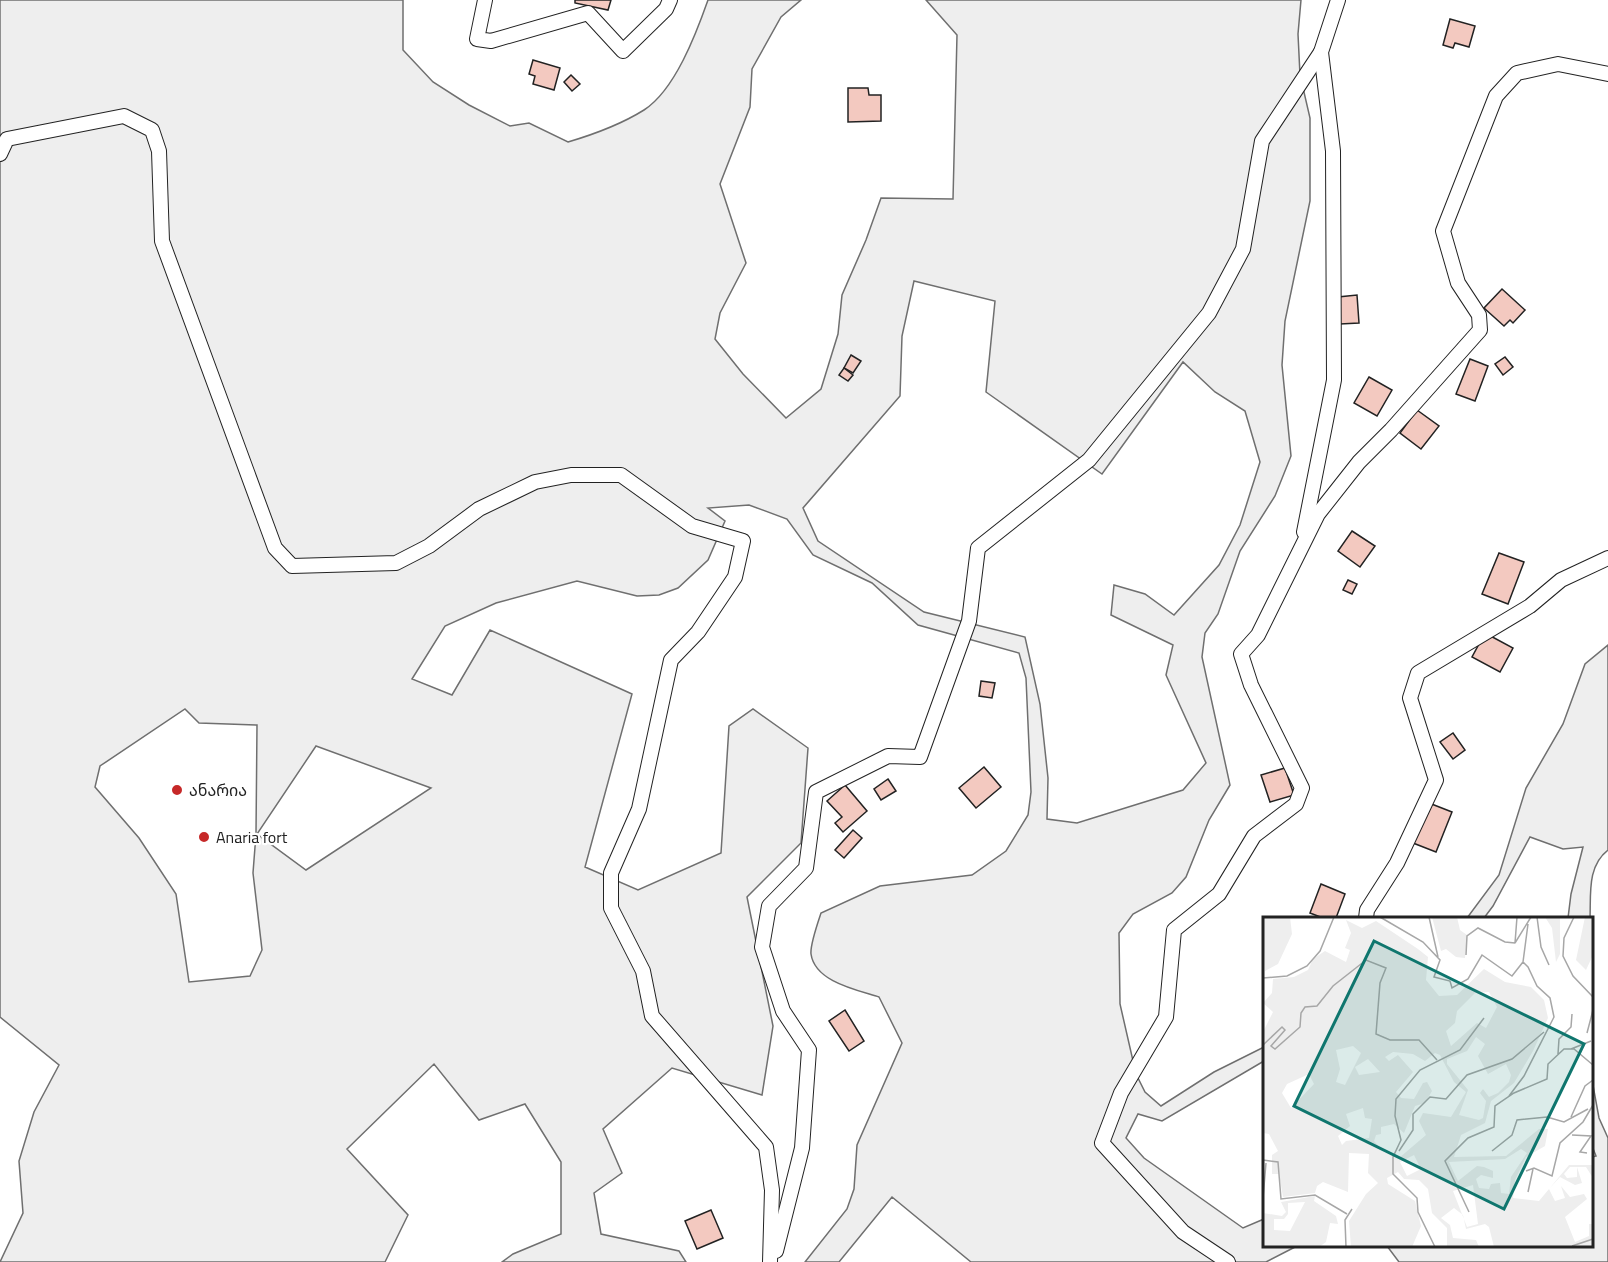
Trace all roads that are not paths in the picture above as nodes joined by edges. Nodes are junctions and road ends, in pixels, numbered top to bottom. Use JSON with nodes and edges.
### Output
{"nodes":[{"id":1,"x":485,"y":0,"type":"edge"},
{"id":2,"x":670,"y":0,"type":"edge"},
{"id":3,"x":1338,"y":0,"type":"edge"},
{"id":4,"x":1321,"y":52,"type":"junction"},
{"id":5,"x":1608,"y":74,"type":"edge"},
{"id":6,"x":0,"y":154,"type":"edge"},
{"id":7,"x":1301,"y":549,"type":"junction"},
{"id":8,"x":1608,"y":558,"type":"edge"},
{"id":9,"x":1366,"y":917,"type":"edge"},
{"id":10,"x":771,"y":1262,"type":"edge"},
{"id":11,"x":1228,"y":1262,"type":"edge"}],
"edges":[{"from":1,"to":2,"type":"street"},
{"from":3,"to":4,"type":"street"},
{"from":4,"to":7,"type":"street"},
{"from":4,"to":10,"type":"street"},
{"from":5,"to":7,"type":"street"},
{"from":6,"to":10,"type":"street"},
{"from":7,"to":11,"type":"street"},
{"from":8,"to":9,"type":"street"}]}
